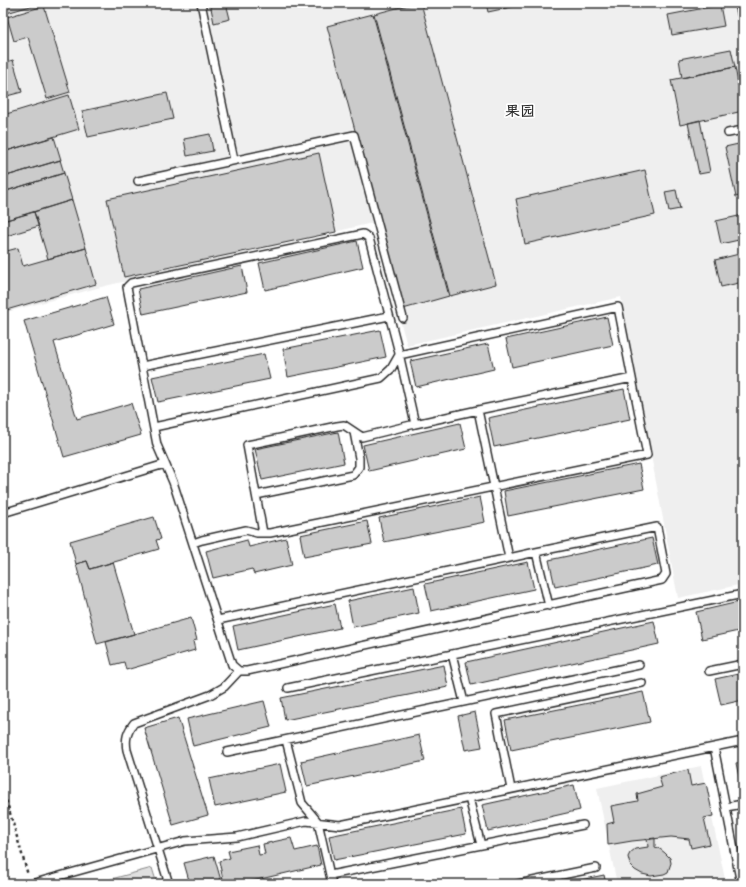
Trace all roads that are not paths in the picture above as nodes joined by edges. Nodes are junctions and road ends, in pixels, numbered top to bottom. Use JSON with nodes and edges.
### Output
{"nodes":[{"id":1,"x":201,"y":3,"type":"edge"},
{"id":2,"x":739,"y":3,"type":"edge"},
{"id":3,"x":743,"y":21,"type":"edge"},
{"id":4,"x":743,"y":130,"type":"edge"},
{"id":5,"x":728,"y":133,"type":"dead end"},
{"id":6,"x":234,"y":160,"type":"junction"},
{"id":7,"x":138,"y":181,"type":"dead end"},
{"id":8,"x":390,"y":316,"type":"junction"},
{"id":9,"x":403,"y":318,"type":"dead end"},
{"id":10,"x":399,"y":355,"type":"junction"},
{"id":11,"x":142,"y":366,"type":"junction"},
{"id":12,"x":632,"y":378,"type":"junction"},
{"id":13,"x":478,"y":410,"type":"junction"},
{"id":14,"x":415,"y":424,"type":"junction"},
{"id":15,"x":154,"y":427,"type":"junction"},
{"id":16,"x":354,"y":432,"type":"junction"},
{"id":17,"x":165,"y":464,"type":"junction"},
{"id":18,"x":494,"y":486,"type":"junction"},
{"id":19,"x":256,"y":495,"type":"junction"},
{"id":20,"x":3,"y":513,"type":"edge"},
{"id":21,"x":263,"y":533,"type":"junction"},
{"id":22,"x":193,"y":543,"type":"junction"},
{"id":23,"x":536,"y":552,"type":"junction"},
{"id":24,"x":509,"y":558,"type":"junction"},
{"id":25,"x":743,"y":594,"type":"edge"},
{"id":26,"x":550,"y":606,"type":"junction"},
{"id":27,"x":218,"y":620,"type":"junction"},
{"id":28,"x":452,"y":654,"type":"junction"},
{"id":29,"x":743,"y":664,"type":"edge"},
{"id":30,"x":639,"y":665,"type":"dead end"},
{"id":31,"x":239,"y":671,"type":"junction"},
{"id":32,"x":709,"y":671,"type":"dead end"},
{"id":33,"x":642,"y":683,"type":"dead end"},
{"id":34,"x":288,"y":688,"type":"dead end"},
{"id":35,"x":464,"y":702,"type":"junction"},
{"id":36,"x":286,"y":740,"type":"junction"},
{"id":37,"x":743,"y":741,"type":"edge"},
{"id":38,"x":714,"y":747,"type":"junction"},
{"id":39,"x":226,"y":752,"type":"dead end"},
{"id":40,"x":511,"y":790,"type":"junction"},
{"id":41,"x":469,"y":798,"type":"junction"},
{"id":42,"x":743,"y":804,"type":"edge"},
{"id":43,"x":726,"y":807,"type":"junction"},
{"id":44,"x":318,"y":822,"type":"junction"},
{"id":45,"x":583,"y":825,"type":"dead end"},
{"id":46,"x":481,"y":845,"type":"junction"},
{"id":47,"x":158,"y":849,"type":"junction"},
{"id":48,"x":596,"y":868,"type":"dead end"},
{"id":49,"x":330,"y":875,"type":"junction"},
{"id":50,"x":31,"y":884,"type":"edge"},
{"id":51,"x":169,"y":884,"type":"edge"},
{"id":52,"x":332,"y":884,"type":"edge"},
{"id":53,"x":518,"y":884,"type":"edge"},
{"id":54,"x":741,"y":884,"type":"edge"}],
"edges":[{"from":1,"to":6,"type":"lane"},
{"from":2,"to":3,"type":"lane"},
{"from":4,"to":5,"type":"lane"},
{"from":6,"to":7,"type":"lane"},
{"from":6,"to":9,"type":"lane"},
{"from":8,"to":10,"type":"lane"},
{"from":8,"to":11,"type":"lane"},
{"from":8,"to":11,"type":"lane"},
{"from":10,"to":12,"type":"lane"},
{"from":10,"to":14,"type":"lane"},
{"from":10,"to":15,"type":"lane"},
{"from":11,"to":15,"type":"lane"},
{"from":12,"to":13,"type":"lane"},
{"from":12,"to":18,"type":"lane"},
{"from":13,"to":14,"type":"lane"},
{"from":13,"to":18,"type":"lane"},
{"from":14,"to":16,"type":"lane"},
{"from":15,"to":17,"type":"lane"},
{"from":16,"to":19,"type":"lane"},
{"from":16,"to":19,"type":"lane"},
{"from":17,"to":20,"type":"lane"},
{"from":17,"to":22,"type":"lane"},
{"from":18,"to":21,"type":"lane"},
{"from":18,"to":24,"type":"lane"},
{"from":19,"to":21,"type":"lane"},
{"from":21,"to":22,"type":"lane"},
{"from":22,"to":27,"type":"lane"},
{"from":23,"to":24,"type":"lane"},
{"from":23,"to":26,"type":"lane"},
{"from":23,"to":26,"type":"lane"},
{"from":24,"to":27,"type":"lane"},
{"from":25,"to":28,"type":"lane"},
{"from":26,"to":31,"type":"lane"},
{"from":27,"to":31,"type":"lane"},
{"from":28,"to":34,"type":"lane"},
{"from":28,"to":35,"type":"lane"},
{"from":29,"to":32,"type":"lane"},
{"from":30,"to":35,"type":"lane"},
{"from":31,"to":47,"type":"lane"},
{"from":33,"to":40,"type":"lane"},
{"from":35,"to":36,"type":"lane"},
{"from":36,"to":39,"type":"lane"},
{"from":36,"to":44,"type":"lane"},
{"from":37,"to":38,"type":"lane"},
{"from":38,"to":40,"type":"lane"},
{"from":38,"to":43,"type":"lane"},
{"from":40,"to":41,"type":"lane"},
{"from":41,"to":44,"type":"lane"},
{"from":41,"to":46,"type":"lane"},
{"from":42,"to":43,"type":"lane"},
{"from":43,"to":54,"type":"lane"},
{"from":44,"to":47,"type":"lane"},
{"from":44,"to":49,"type":"lane"},
{"from":45,"to":46,"type":"lane"},
{"from":46,"to":49,"type":"lane"},
{"from":47,"to":50,"type":"lane"},
{"from":47,"to":51,"type":"lane"},
{"from":48,"to":53,"type":"lane"},
{"from":49,"to":52,"type":"lane"}]}
